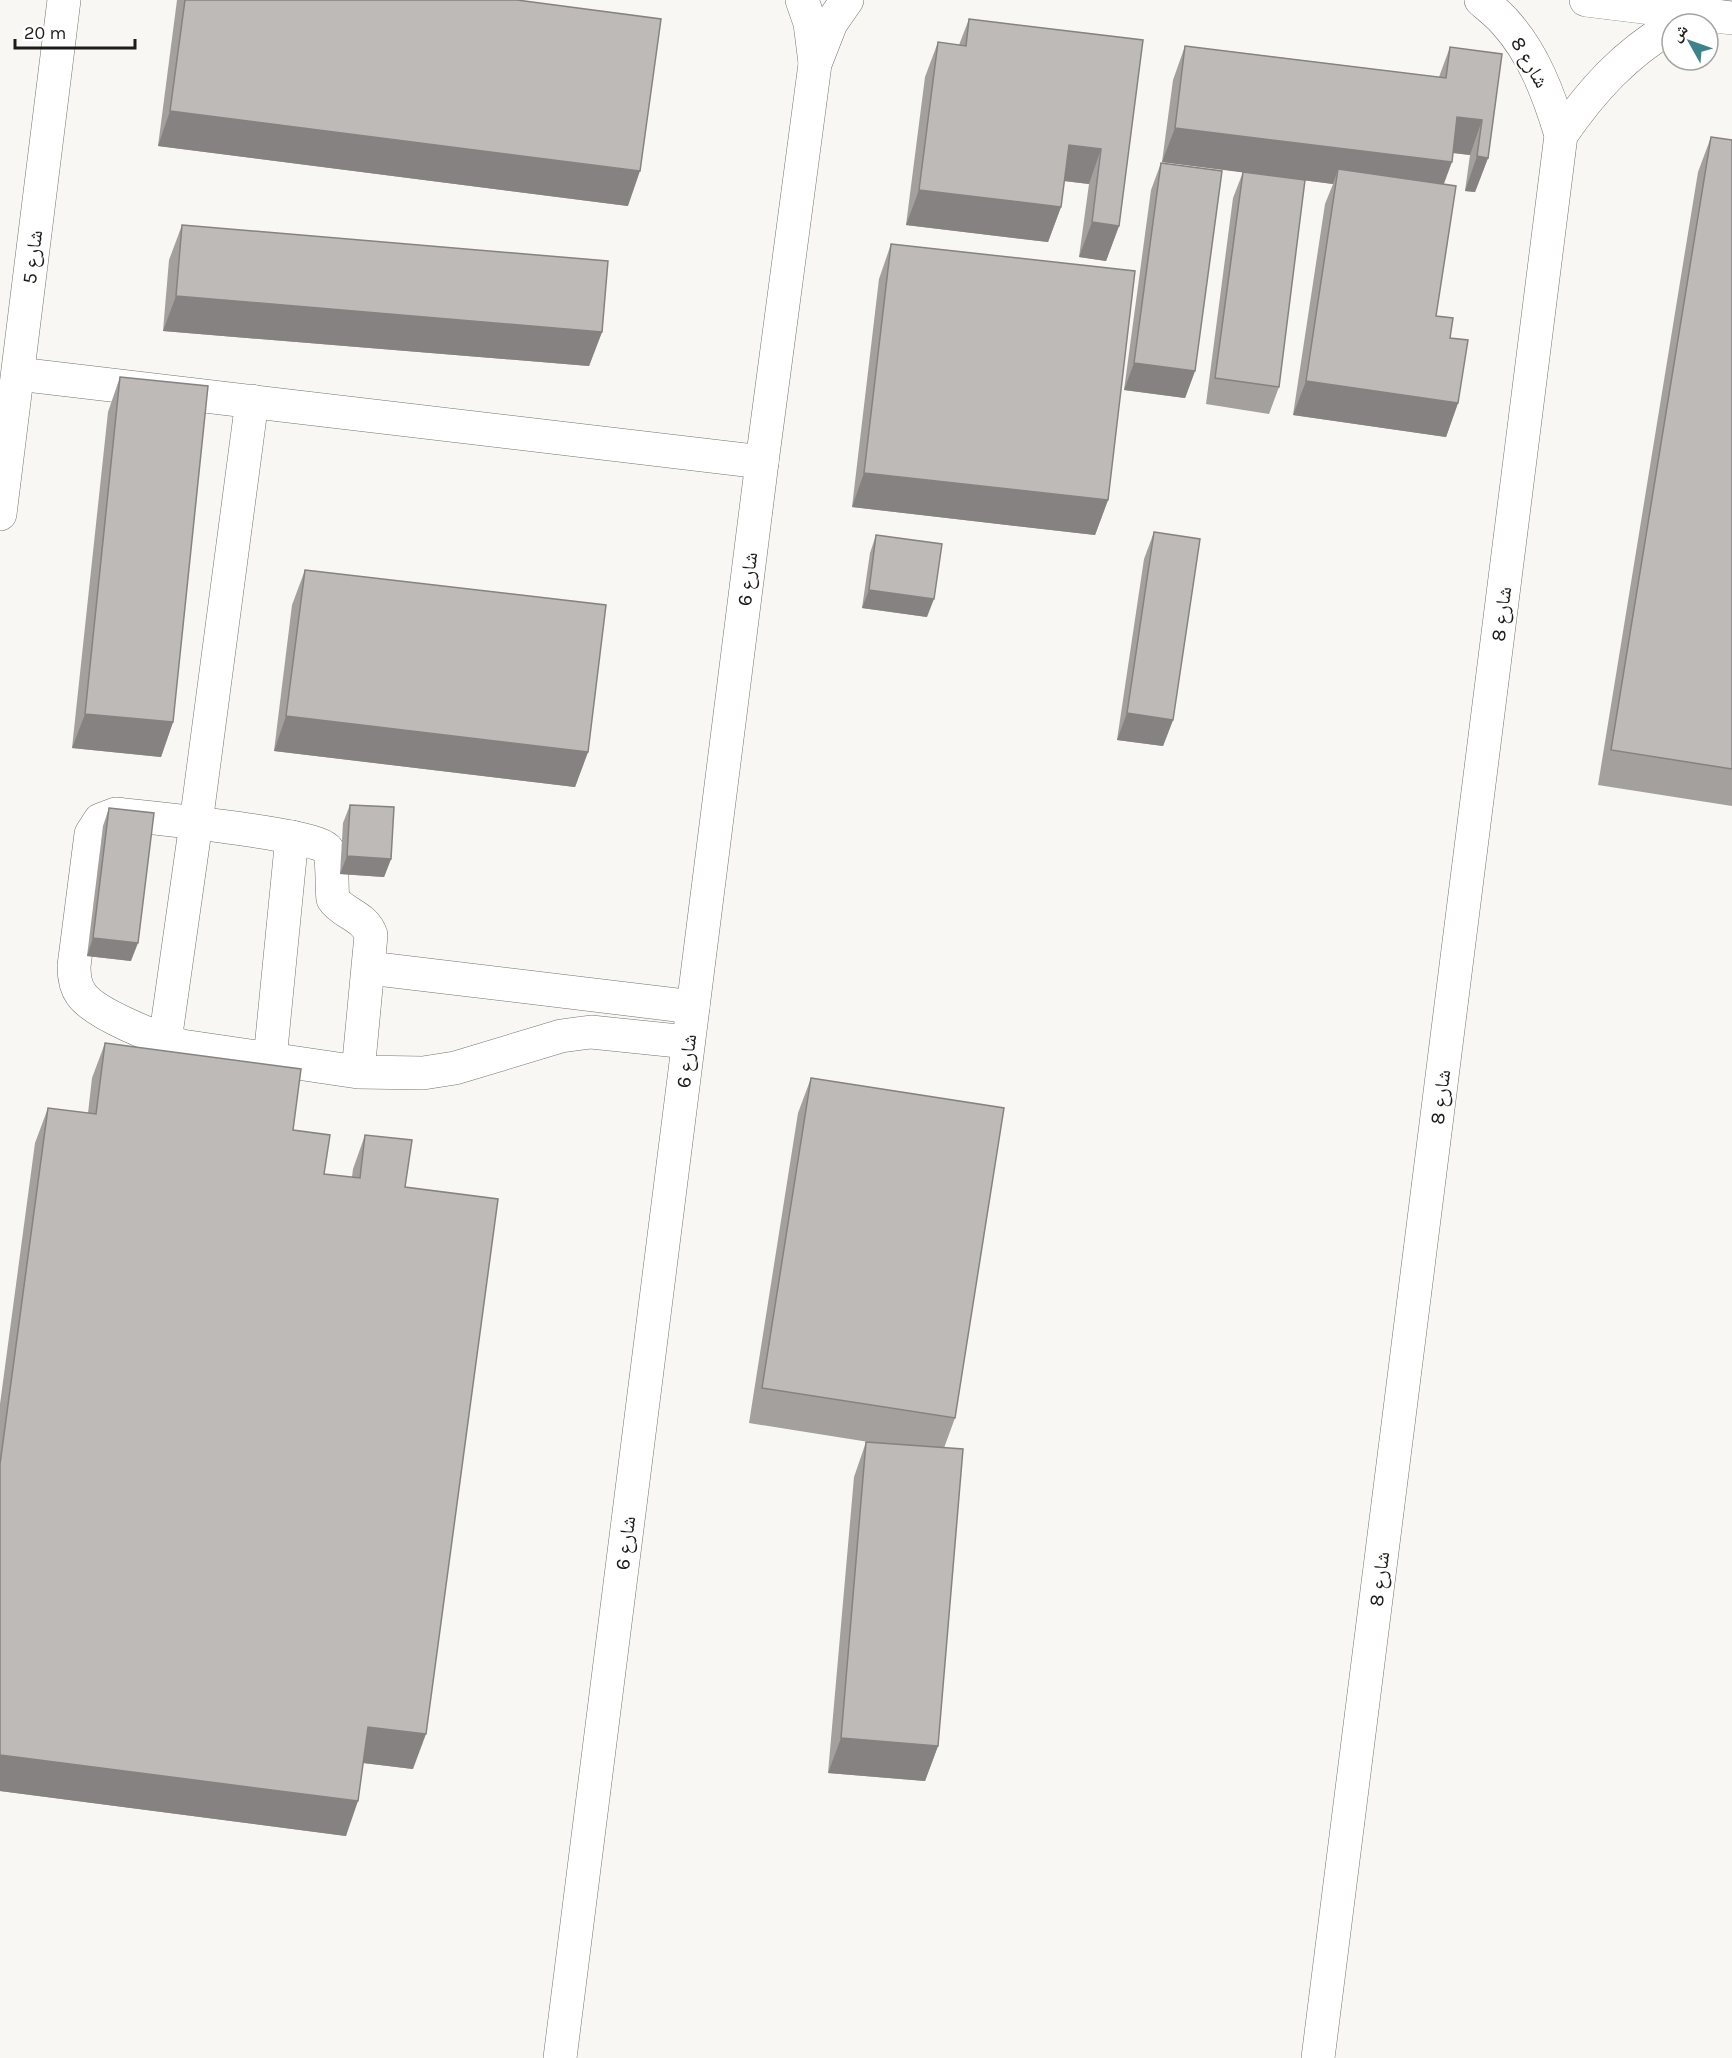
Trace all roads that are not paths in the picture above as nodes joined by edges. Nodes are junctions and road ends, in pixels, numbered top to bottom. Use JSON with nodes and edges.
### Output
{"nodes":[{"id":1,"x":64,"y":0,"type":"edge"},
{"id":2,"x":802,"y":0,"type":"edge"},
{"id":3,"x":847,"y":0,"type":"edge"},
{"id":4,"x":1481,"y":0,"type":"edge"},
{"id":5,"x":1586,"y":0,"type":"edge"},
{"id":6,"x":1660,"y":17,"type":"edge"},
{"id":7,"x":1660,"y":33,"type":"edge"},
{"id":8,"x":815,"y":64,"type":"junction"},
{"id":9,"x":1561,"y":135,"type":"junction"},
{"id":10,"x":18,"y":374,"type":"junction"},
{"id":11,"x":252,"y":401,"type":"junction"},
{"id":12,"x":762,"y":462,"type":"junction"},
{"id":13,"x":0,"y":514,"type":"edge"},
{"id":14,"x":196,"y":823,"type":"junction"},
{"id":15,"x":292,"y":837,"type":"junction"},
{"id":16,"x":369,"y":968,"type":"junction"},
{"id":17,"x":693,"y":1007,"type":"junction"},
{"id":18,"x":165,"y":1041,"type":"junction"},
{"id":19,"x":688,"y":1042,"type":"junction"},
{"id":20,"x":270,"y":1059,"type":"junction"},
{"id":21,"x":358,"y":1072,"type":"junction"},
{"id":22,"x":561,"y":2058,"type":"edge"},
{"id":23,"x":1318,"y":2058,"type":"edge"}],
"edges":[{"from":1,"to":10,"type":"street","name":"شارع 5"},
{"from":2,"to":8,"type":"street","name":"شارع 6"},
{"from":3,"to":8,"type":"street","name":"شارع 6"},
{"from":4,"to":9,"type":"street","name":"شارع 8"},
{"from":5,"to":6,"type":"street"},
{"from":7,"to":9,"type":"street","name":"شارع 8"},
{"from":8,"to":12,"type":"street","name":"شارع 6"},
{"from":9,"to":23,"type":"street","name":"شارع 8"},
{"from":10,"to":11,"type":"street"},
{"from":10,"to":13,"type":"street","name":"شارع 5"},
{"from":11,"to":12,"type":"street"},
{"from":11,"to":14,"type":"street"},
{"from":12,"to":17,"type":"street","name":"شارع 6"},
{"from":14,"to":15,"type":"street"},
{"from":14,"to":18,"type":"street"},
{"from":14,"to":18,"type":"street"},
{"from":15,"to":16,"type":"street"},
{"from":15,"to":20,"type":"street"},
{"from":16,"to":17,"type":"street"},
{"from":16,"to":21,"type":"street"},
{"from":17,"to":19,"type":"street","name":"شارع 6"},
{"from":18,"to":20,"type":"street"},
{"from":19,"to":21,"type":"street"},
{"from":19,"to":22,"type":"street","name":"شارع 6"},
{"from":20,"to":21,"type":"street"}]}
